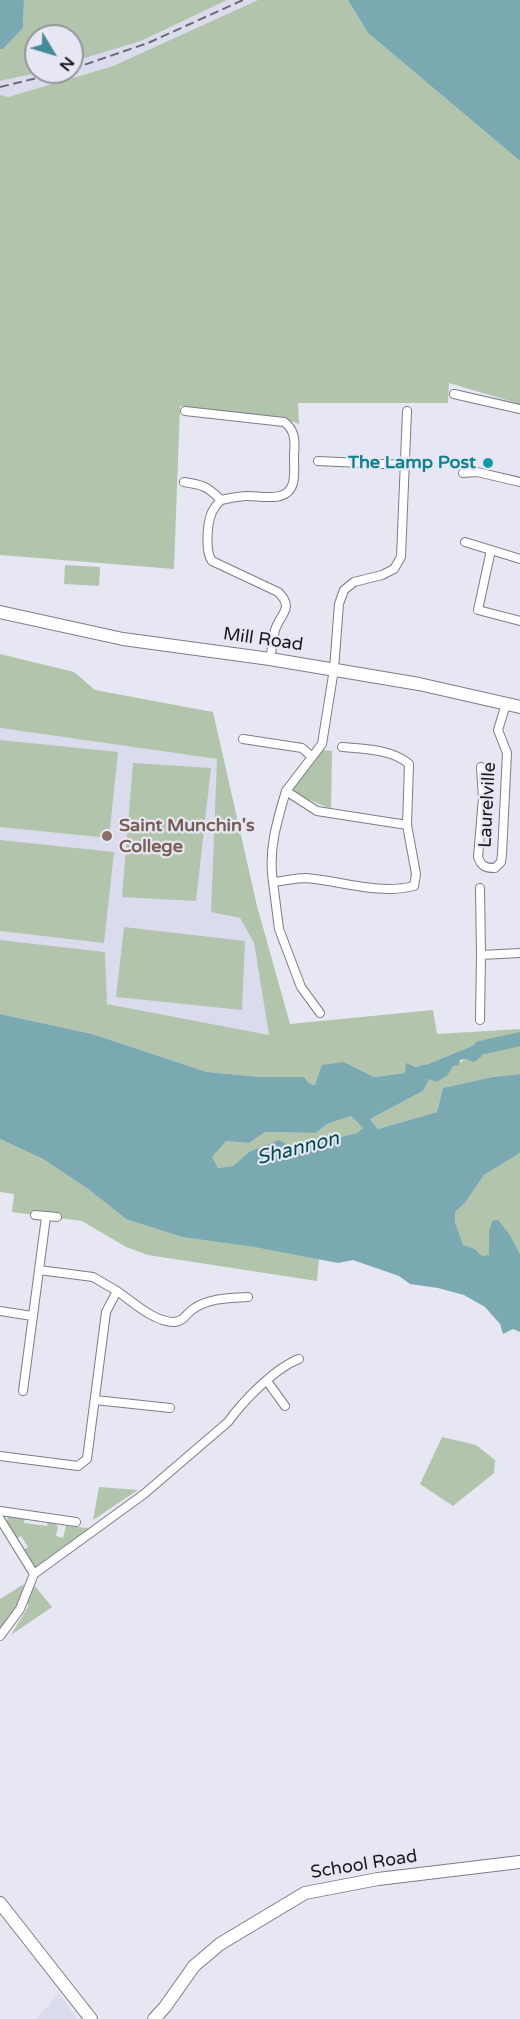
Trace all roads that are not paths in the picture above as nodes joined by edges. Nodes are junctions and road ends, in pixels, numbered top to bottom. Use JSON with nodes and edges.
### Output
{"nodes":[{"id":1,"x":454,"y":394,"type":"dead end"},
{"id":2,"x":520,"y":409,"type":"edge"},
{"id":3,"x":185,"y":411,"type":"dead end"},
{"id":4,"x":407,"y":411,"type":"dead end"},
{"id":5,"x":318,"y":460,"type":"dead end"},
{"id":6,"x":405,"y":465,"type":"junction"},
{"id":7,"x":464,"y":473,"type":"dead end"},
{"id":8,"x":184,"y":482,"type":"dead end"},
{"id":9,"x":520,"y":482,"type":"edge"},
{"id":10,"x":221,"y":500,"type":"junction"},
{"id":11,"x":465,"y":542,"type":"dead end"},
{"id":12,"x":491,"y":550,"type":"junction"},
{"id":13,"x":520,"y":559,"type":"edge"},
{"id":14,"x":0,"y":612,"type":"edge"},
{"id":15,"x":520,"y":621,"type":"edge"},
{"id":16,"x":270,"y":659,"type":"junction"},
{"id":17,"x":334,"y":669,"type":"junction"},
{"id":18,"x":506,"y":704,"type":"junction"},
{"id":19,"x":520,"y":707,"type":"edge"},
{"id":20,"x":243,"y":739,"type":"dead end"},
{"id":21,"x":342,"y":747,"type":"dead end"},
{"id":22,"x":312,"y":757,"type":"junction"},
{"id":23,"x":481,"y":766,"type":"dead end"},
{"id":24,"x":286,"y":791,"type":"junction"},
{"id":25,"x":407,"y":825,"type":"junction"},
{"id":26,"x":273,"y":882,"type":"junction"},
{"id":27,"x":480,"y":888,"type":"dead end"},
{"id":28,"x":520,"y":953,"type":"edge"},
{"id":29,"x":482,"y":955,"type":"junction"},
{"id":30,"x":320,"y":1012,"type":"dead end"},
{"id":31,"x":480,"y":1020,"type":"dead end"},
{"id":32,"x":35,"y":1215,"type":"dead end"},
{"id":33,"x":45,"y":1216,"type":"junction"},
{"id":34,"x":57,"y":1217,"type":"dead end"},
{"id":35,"x":39,"y":1270,"type":"junction"},
{"id":36,"x":117,"y":1291,"type":"junction"},
{"id":37,"x":248,"y":1297,"type":"dead end"},
{"id":38,"x":0,"y":1311,"type":"edge"},
{"id":39,"x":33,"y":1316,"type":"junction"},
{"id":40,"x":299,"y":1359,"type":"dead end"},
{"id":41,"x":267,"y":1381,"type":"junction"},
{"id":42,"x":23,"y":1391,"type":"dead end"},
{"id":43,"x":95,"y":1400,"type":"junction"},
{"id":44,"x":285,"y":1406,"type":"dead end"},
{"id":45,"x":171,"y":1408,"type":"dead end"},
{"id":46,"x":0,"y":1456,"type":"edge"},
{"id":47,"x":0,"y":1511,"type":"edge"},
{"id":48,"x":0,"y":1519,"type":"edge"},
{"id":49,"x":76,"y":1522,"type":"dead end"},
{"id":50,"x":34,"y":1574,"type":"junction"},
{"id":51,"x":0,"y":1636,"type":"edge"},
{"id":52,"x":520,"y":1862,"type":"edge"},
{"id":53,"x":0,"y":1903,"type":"edge"},
{"id":54,"x":91,"y":2019,"type":"edge"},
{"id":55,"x":154,"y":2019,"type":"edge"}],
"edges":[{"from":1,"to":2,"type":"street"},
{"from":3,"to":10,"type":"street"},
{"from":4,"to":6,"type":"street"},
{"from":5,"to":6,"type":"street"},
{"from":6,"to":17,"type":"street"},
{"from":7,"to":9,"type":"street"},
{"from":8,"to":10,"type":"street"},
{"from":10,"to":16,"type":"street"},
{"from":11,"to":12,"type":"street"},
{"from":12,"to":13,"type":"street"},
{"from":12,"to":15,"type":"street"},
{"from":14,"to":16,"type":"street","name":"Mill Road"},
{"from":16,"to":17,"type":"street","name":"Mill Road"},
{"from":17,"to":18,"type":"street","name":"Mill Road"},
{"from":17,"to":22,"type":"street"},
{"from":18,"to":19,"type":"street","name":"Mill Road"},
{"from":18,"to":23,"type":"street","name":"Laurelville"},
{"from":20,"to":22,"type":"street"},
{"from":21,"to":25,"type":"street"},
{"from":22,"to":24,"type":"street"},
{"from":24,"to":25,"type":"street"},
{"from":24,"to":26,"type":"street"},
{"from":25,"to":26,"type":"street"},
{"from":26,"to":30,"type":"street"},
{"from":27,"to":29,"type":"street"},
{"from":28,"to":29,"type":"street"},
{"from":29,"to":31,"type":"street"},
{"from":32,"to":33,"type":"street"},
{"from":33,"to":34,"type":"street"},
{"from":33,"to":35,"type":"street"},
{"from":35,"to":36,"type":"street"},
{"from":35,"to":39,"type":"street"},
{"from":36,"to":37,"type":"street"},
{"from":36,"to":43,"type":"street"},
{"from":38,"to":39,"type":"street"},
{"from":39,"to":42,"type":"street"},
{"from":40,"to":41,"type":"street"},
{"from":41,"to":44,"type":"street"},
{"from":41,"to":50,"type":"street"},
{"from":43,"to":45,"type":"street"},
{"from":43,"to":46,"type":"street"},
{"from":47,"to":49,"type":"street"},
{"from":48,"to":50,"type":"street"},
{"from":50,"to":51,"type":"street"},
{"from":52,"to":55,"type":"street","name":"School Road"},
{"from":53,"to":54,"type":"street"}]}
